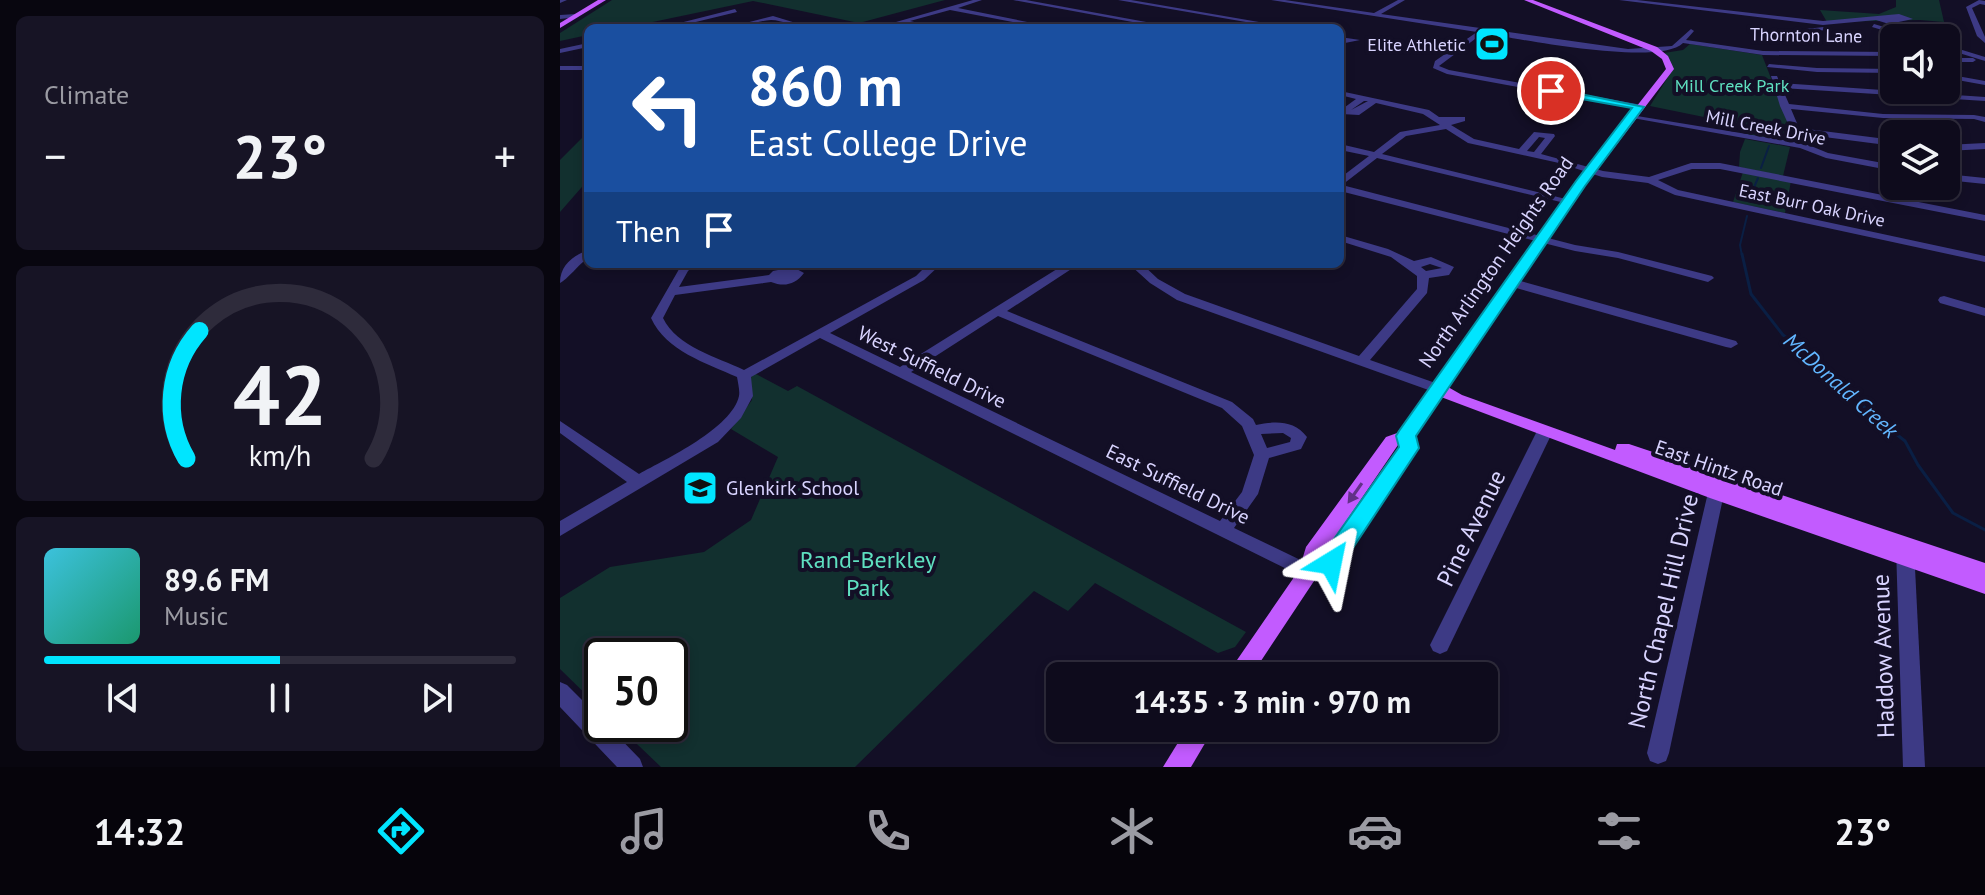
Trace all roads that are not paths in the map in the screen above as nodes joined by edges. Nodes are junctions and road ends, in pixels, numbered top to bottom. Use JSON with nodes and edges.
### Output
{"nodes":[{"id":1,"x":603,"y":0,"type":"edge"},
{"id":2,"x":979,"y":0,"type":"edge"},
{"id":3,"x":1016,"y":0,"type":"edge"},
{"id":4,"x":1121,"y":0,"type":"edge"},
{"id":5,"x":1274,"y":0,"type":"edge"},
{"id":6,"x":1402,"y":0,"type":"edge"},
{"id":7,"x":1519,"y":0,"type":"edge"},
{"id":8,"x":1527,"y":0,"type":"edge"},
{"id":9,"x":1622,"y":0,"type":"edge"},
{"id":10,"x":1710,"y":1,"type":"edge"},
{"id":11,"x":1979,"y":1,"type":"edge"},
{"id":12,"x":950,"y":8,"type":"junction"},
{"id":13,"x":1704,"y":10,"type":"junction"},
{"id":14,"x":735,"y":11,"type":"dead end"},
{"id":15,"x":1792,"y":11,"type":"dead end"},
{"id":16,"x":1201,"y":13,"type":"junction"},
{"id":17,"x":1744,"y":14,"type":"junction"},
{"id":18,"x":1374,"y":15,"type":"junction"},
{"id":19,"x":576,"y":16,"type":"junction"},
{"id":20,"x":560,"y":17,"type":"edge"},
{"id":21,"x":1699,"y":17,"type":"dead end"},
{"id":22,"x":1190,"y":18,"type":"dead end"},
{"id":23,"x":1878,"y":19,"type":"dead end"},
{"id":24,"x":903,"y":21,"type":"junction"},
{"id":25,"x":1862,"y":21,"type":"junction"},
{"id":26,"x":680,"y":24,"type":"edge"},
{"id":27,"x":746,"y":24,"type":"edge"},
{"id":28,"x":794,"y":24,"type":"edge"},
{"id":29,"x":892,"y":24,"type":"edge"},
{"id":30,"x":918,"y":24,"type":"edge"},
{"id":31,"x":1033,"y":24,"type":"edge"},
{"id":32,"x":1162,"y":24,"type":"edge"},
{"id":33,"x":1267,"y":24,"type":"edge"},
{"id":34,"x":1835,"y":24,"type":"junction"},
{"id":35,"x":560,"y":26,"type":"edge"},
{"id":36,"x":1880,"y":27,"type":"edge"},
{"id":37,"x":1693,"y":28,"type":"dead end"},
{"id":38,"x":1795,"y":31,"type":"junction"},
{"id":39,"x":1481,"y":32,"type":"junction"},
{"id":40,"x":1783,"y":41,"type":"dead end"},
{"id":41,"x":1985,"y":41,"type":"edge"},
{"id":42,"x":1684,"y":42,"type":"junction"},
{"id":43,"x":584,"y":46,"type":"edge"},
{"id":44,"x":1880,"y":50,"type":"edge"},
{"id":45,"x":560,"y":51,"type":"edge"},
{"id":46,"x":1652,"y":51,"type":"junction"},
{"id":47,"x":1960,"y":51,"type":"edge"},
{"id":48,"x":1763,"y":53,"type":"junction"},
{"id":49,"x":1985,"y":59,"type":"edge"},
{"id":50,"x":1960,"y":60,"type":"edge"},
{"id":51,"x":584,"y":66,"type":"edge"},
{"id":52,"x":1769,"y":66,"type":"junction"},
{"id":53,"x":560,"y":68,"type":"edge"},
{"id":54,"x":1880,"y":71,"type":"edge"},
{"id":55,"x":1960,"y":79,"type":"edge"},
{"id":56,"x":1985,"y":83,"type":"edge"},
{"id":57,"x":1777,"y":85,"type":"junction"},
{"id":58,"x":1344,"y":94,"type":"edge"},
{"id":59,"x":1362,"y":98,"type":"junction"},
{"id":60,"x":1985,"y":99,"type":"edge"},
{"id":61,"x":1375,"y":100,"type":"junction"},
{"id":62,"x":1784,"y":106,"type":"junction"},
{"id":63,"x":1639,"y":107,"type":"junction"},
{"id":64,"x":1631,"y":117,"type":"junction"},
{"id":65,"x":1985,"y":120,"type":"edge"},
{"id":66,"x":1443,"y":123,"type":"junction"},
{"id":67,"x":1793,"y":130,"type":"junction"},
{"id":68,"x":1880,"y":141,"type":"edge"},
{"id":69,"x":1802,"y":146,"type":"junction"},
{"id":70,"x":1985,"y":146,"type":"edge"},
{"id":71,"x":1960,"y":147,"type":"edge"},
{"id":72,"x":1344,"y":148,"type":"edge"},
{"id":73,"x":1521,"y":152,"type":"junction"},
{"id":74,"x":1376,"y":155,"type":"junction"},
{"id":75,"x":1536,"y":155,"type":"junction"},
{"id":76,"x":1880,"y":165,"type":"edge"},
{"id":77,"x":1592,"y":169,"type":"junction"},
{"id":78,"x":1960,"y":178,"type":"edge"},
{"id":79,"x":1650,"y":180,"type":"junction"},
{"id":80,"x":1985,"y":181,"type":"edge"},
{"id":81,"x":1344,"y":182,"type":"edge"},
{"id":82,"x":1344,"y":186,"type":"edge"},
{"id":83,"x":1569,"y":201,"type":"junction"},
{"id":84,"x":1985,"y":218,"type":"edge"},
{"id":85,"x":1542,"y":240,"type":"junction"},
{"id":86,"x":1344,"y":241,"type":"edge"},
{"id":87,"x":584,"y":256,"type":"edge"},
{"id":88,"x":1985,"y":259,"type":"edge"},
{"id":89,"x":686,"y":268,"type":"edge"},
{"id":90,"x":931,"y":268,"type":"edge"},
{"id":91,"x":1067,"y":268,"type":"edge"},
{"id":92,"x":1139,"y":268,"type":"edge"},
{"id":93,"x":773,"y":278,"type":"dead end"},
{"id":94,"x":1708,"y":278,"type":"dead end"},
{"id":95,"x":560,"y":279,"type":"edge"},
{"id":96,"x":1513,"y":283,"type":"junction"},
{"id":97,"x":670,"y":292,"type":"junction"},
{"id":98,"x":1944,"y":300,"type":"dead end"},
{"id":99,"x":998,"y":312,"type":"junction"},
{"id":100,"x":1985,"y":312,"type":"edge"},
{"id":101,"x":820,"y":333,"type":"junction"},
{"id":102,"x":1731,"y":344,"type":"dead end"},
{"id":103,"x":1363,"y":360,"type":"junction"},
{"id":104,"x":901,"y":372,"type":"junction"},
{"id":105,"x":744,"y":375,"type":"junction"},
{"id":106,"x":1439,"y":389,"type":"junction"},
{"id":107,"x":560,"y":426,"type":"edge"},
{"id":108,"x":1251,"y":431,"type":"junction"},
{"id":109,"x":1545,"y":431,"type":"junction"},
{"id":110,"x":1027,"y":436,"type":"joint"},
{"id":111,"x":1262,"y":455,"type":"junction"},
{"id":112,"x":639,"y":482,"type":"junction"},
{"id":113,"x":1718,"y":486,"type":"junction"},
{"id":114,"x":560,"y":529,"type":"edge"},
{"id":115,"x":1223,"y":530,"type":"junction"},
{"id":116,"x":1905,"y":551,"type":"junction"},
{"id":117,"x":1985,"y":571,"type":"edge"},
{"id":118,"x":1309,"y":572,"type":"junction"},
{"id":119,"x":1985,"y":585,"type":"edge"},
{"id":120,"x":1440,"y":645,"type":"dead end"},
{"id":121,"x":1248,"y":662,"type":"edge"},
{"id":122,"x":560,"y":692,"type":"edge"},
{"id":123,"x":1193,"y":742,"type":"edge"},
{"id":124,"x":1658,"y":753,"type":"dead end"},
{"id":125,"x":631,"y":766,"type":"edge"},
{"id":126,"x":1176,"y":767,"type":"edge"},
{"id":127,"x":1914,"y":767,"type":"edge"}],
"edges":[{"from":1,"to":19,"type":"main road"},
{"from":2,"to":12,"type":"street"},
{"from":3,"to":32,"type":"street"},
{"from":4,"to":16,"type":"street"},
{"from":5,"to":18,"type":"street"},
{"from":6,"to":18,"type":"street"},
{"from":7,"to":46,"type":"main road"},
{"from":8,"to":46,"type":"main road"},
{"from":9,"to":13,"type":"street"},
{"from":10,"to":13,"type":"street"},
{"from":10,"to":15,"type":"street"},
{"from":11,"to":41,"type":"street"},
{"from":12,"to":24,"type":"street"},
{"from":12,"to":31,"type":"street"},
{"from":13,"to":17,"type":"street"},
{"from":13,"to":21,"type":"street"},
{"from":14,"to":26,"type":"street"},
{"from":16,"to":22,"type":"street"},
{"from":16,"to":33,"type":"street"},
{"from":17,"to":34,"type":"street"},
{"from":17,"to":38,"type":"street"},
{"from":18,"to":39,"type":"street"},
{"from":19,"to":20,"type":"street"},
{"from":19,"to":35,"type":"main road"},
{"from":23,"to":25,"type":"street"},
{"from":24,"to":29,"type":"street"},
{"from":24,"to":30,"type":"street"},
{"from":25,"to":34,"type":"street"},
{"from":25,"to":36,"type":"street"},
{"from":27,"to":28,"type":"street"},
{"from":34,"to":38,"type":"street"},
{"from":37,"to":42,"type":"street"},
{"from":38,"to":40,"type":"street"},
{"from":39,"to":46,"type":"street"},
{"from":39,"to":63,"type":"street"},
{"from":42,"to":46,"type":"street"},
{"from":42,"to":48,"type":"street","name":"Thornton Lane"},
{"from":43,"to":45,"type":"street"},
{"from":44,"to":48,"type":"street","name":"Thornton Lane"},
{"from":46,"to":63,"type":"main road","name":"North Arlington Heights Road"},
{"from":47,"to":49,"type":"street"},
{"from":48,"to":52,"type":"street"},
{"from":49,"to":50,"type":"street"},
{"from":51,"to":53,"type":"street"},
{"from":52,"to":54,"type":"street"},
{"from":52,"to":57,"type":"street"},
{"from":55,"to":56,"type":"street"},
{"from":57,"to":60,"type":"street"},
{"from":57,"to":62,"type":"street"},
{"from":58,"to":59,"type":"street","name":"East Burr Oak Drive"},
{"from":59,"to":61,"type":"street","name":"East Burr Oak Drive"},
{"from":59,"to":61,"type":"street"},
{"from":61,"to":66,"type":"street","name":"East Burr Oak Drive"},
{"from":62,"to":65,"type":"street"},
{"from":62,"to":67,"type":"street"},
{"from":63,"to":64,"type":"main road","name":"North Arlington Heights Road"},
{"from":64,"to":69,"type":"street","name":"Mill Creek Drive"},
{"from":64,"to":77,"type":"main road","name":"North Arlington Heights Road"},
{"from":66,"to":73,"type":"street","name":"East Burr Oak Drive"},
{"from":66,"to":74,"type":"street"},
{"from":67,"to":68,"type":"street"},
{"from":67,"to":69,"type":"street"},
{"from":69,"to":76,"type":"street","name":"Mill Creek Drive"},
{"from":70,"to":71,"type":"street"},
{"from":72,"to":74,"type":"street"},
{"from":73,"to":75,"type":"street","name":"East Burr Oak Drive"},
{"from":73,"to":75,"type":"street"},
{"from":74,"to":81,"type":"street"},
{"from":74,"to":83,"type":"street"},
{"from":75,"to":77,"type":"street","name":"East Burr Oak Drive"},
{"from":77,"to":79,"type":"street","name":"East Burr Oak Drive"},
{"from":77,"to":83,"type":"main road","name":"North Arlington Heights Road"},
{"from":78,"to":80,"type":"street"},
{"from":79,"to":84,"type":"street"},
{"from":79,"to":88,"type":"street","name":"East Burr Oak Drive"},
{"from":82,"to":85,"type":"street"},
{"from":83,"to":85,"type":"main road","name":"North Arlington Heights Road"},
{"from":85,"to":94,"type":"street"},
{"from":85,"to":96,"type":"main road","name":"North Arlington Heights Road"},
{"from":86,"to":103,"type":"street"},
{"from":87,"to":95,"type":"street"},
{"from":89,"to":97,"type":"street"},
{"from":90,"to":101,"type":"street"},
{"from":91,"to":99,"type":"street"},
{"from":92,"to":103,"type":"street","name":"East Hintz Road"},
{"from":93,"to":97,"type":"street"},
{"from":96,"to":102,"type":"street"},
{"from":96,"to":106,"type":"main road","name":"North Arlington Heights Road"},
{"from":97,"to":105,"type":"street"},
{"from":98,"to":100,"type":"street"},
{"from":99,"to":104,"type":"street"},
{"from":99,"to":108,"type":"street"},
{"from":101,"to":104,"type":"street","name":"West Suffield Drive"},
{"from":101,"to":105,"type":"street"},
{"from":103,"to":106,"type":"street","name":"East Hintz Road"},
{"from":104,"to":110,"type":"street","name":"West Suffield Drive"},
{"from":105,"to":112,"type":"street"},
{"from":106,"to":109,"type":"main road","name":"East Hintz Road"},
{"from":106,"to":113,"type":"main road","name":"East Hintz Road"},
{"from":106,"to":118,"type":"main road","name":"North Arlington Heights Road"},
{"from":107,"to":112,"type":"street"},
{"from":108,"to":111,"type":"street"},
{"from":108,"to":111,"type":"street"},
{"from":109,"to":113,"type":"main road","name":"East Hintz Road"},
{"from":109,"to":120,"type":"street","name":"Pine Avenue"},
{"from":110,"to":115,"type":"street","name":"East Suffield Drive"},
{"from":111,"to":115,"type":"street"},
{"from":112,"to":114,"type":"street"},
{"from":113,"to":116,"type":"main road","name":"East Hintz Road"},
{"from":113,"to":124,"type":"street","name":"North Chapel Hill Drive"},
{"from":115,"to":118,"type":"street","name":"East Suffield Drive"},
{"from":116,"to":117,"type":"main road","name":"East Hintz Road"},
{"from":116,"to":119,"type":"main road","name":"East Hintz Road"},
{"from":116,"to":127,"type":"street","name":"Haddow Avenue"},
{"from":118,"to":121,"type":"main road","name":"North Arlington Heights Road"},
{"from":122,"to":125,"type":"street"},
{"from":123,"to":126,"type":"main road"}]}
